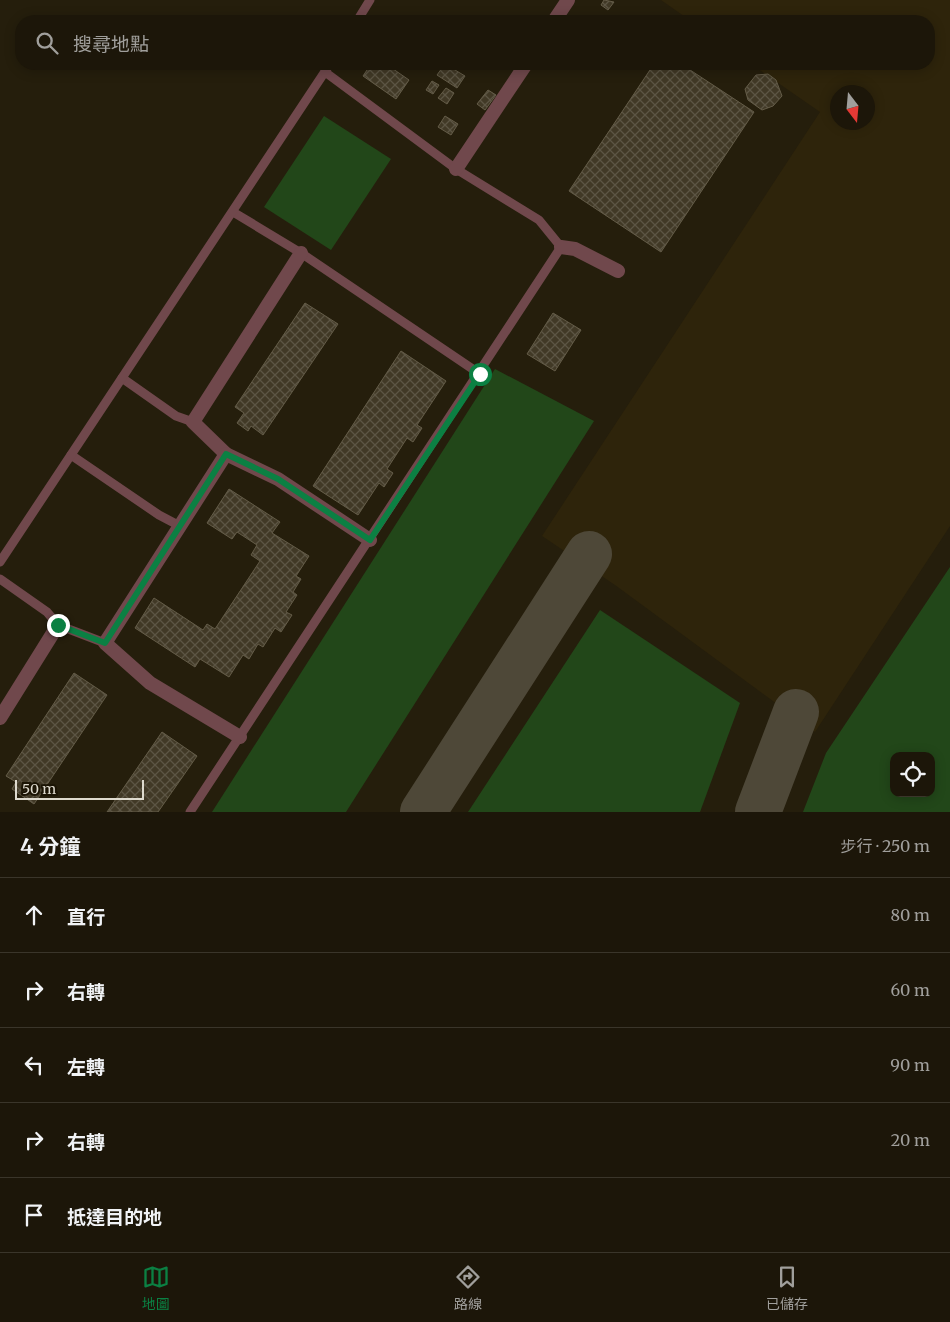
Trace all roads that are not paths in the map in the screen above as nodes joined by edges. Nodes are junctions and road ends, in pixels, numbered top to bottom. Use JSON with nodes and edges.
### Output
{"nodes":[{"id":1,"x":370,"y":0,"type":"edge"},
{"id":2,"x":568,"y":0,"type":"edge"},
{"id":3,"x":361,"y":15,"type":"edge"},
{"id":4,"x":558,"y":15,"type":"edge"},
{"id":5,"x":327,"y":70,"type":"edge"},
{"id":6,"x":331,"y":70,"type":"edge"},
{"id":7,"x":522,"y":70,"type":"edge"},
{"id":8,"x":456,"y":169,"type":"junction"},
{"id":9,"x":232,"y":212,"type":"junction"},
{"id":10,"x":561,"y":247,"type":"junction"},
{"id":11,"x":301,"y":253,"type":"junction"},
{"id":12,"x":618,"y":271,"type":"dead end"},
{"id":13,"x":480,"y":374,"type":"junction"},
{"id":14,"x":122,"y":378,"type":"junction"},
{"id":15,"x":193,"y":422,"type":"junction"},
{"id":16,"x":226,"y":454,"type":"junction"},
{"id":17,"x":71,"y":455,"type":"junction"},
{"id":18,"x":178,"y":525,"type":"junction"},
{"id":19,"x":370,"y":540,"type":"junction"},
{"id":20,"x":0,"y":562,"type":"edge"},
{"id":21,"x":0,"y":579,"type":"edge"},
{"id":22,"x":58,"y":625,"type":"junction"},
{"id":23,"x":105,"y":643,"type":"junction"},
{"id":24,"x":0,"y":718,"type":"edge"},
{"id":25,"x":240,"y":737,"type":"junction"},
{"id":26,"x":190,"y":812,"type":"edge"}],
"edges":[{"from":1,"to":3,"type":"lane"},
{"from":2,"to":4,"type":"street"},
{"from":5,"to":9,"type":"lane"},
{"from":6,"to":8,"type":"lane"},
{"from":7,"to":8,"type":"street"},
{"from":8,"to":10,"type":"lane"},
{"from":9,"to":11,"type":"lane"},
{"from":9,"to":14,"type":"lane"},
{"from":10,"to":12,"type":"street"},
{"from":10,"to":13,"type":"lane"},
{"from":11,"to":13,"type":"lane"},
{"from":11,"to":15,"type":"street"},
{"from":13,"to":19,"type":"lane"},
{"from":14,"to":15,"type":"lane"},
{"from":14,"to":17,"type":"lane"},
{"from":15,"to":16,"type":"street"},
{"from":16,"to":18,"type":"street"},
{"from":16,"to":19,"type":"street"},
{"from":17,"to":18,"type":"lane"},
{"from":17,"to":20,"type":"lane"},
{"from":18,"to":23,"type":"street"},
{"from":19,"to":25,"type":"lane"},
{"from":21,"to":22,"type":"lane"},
{"from":22,"to":23,"type":"lane"},
{"from":22,"to":24,"type":"street"},
{"from":23,"to":25,"type":"street"},
{"from":25,"to":26,"type":"lane"}]}
